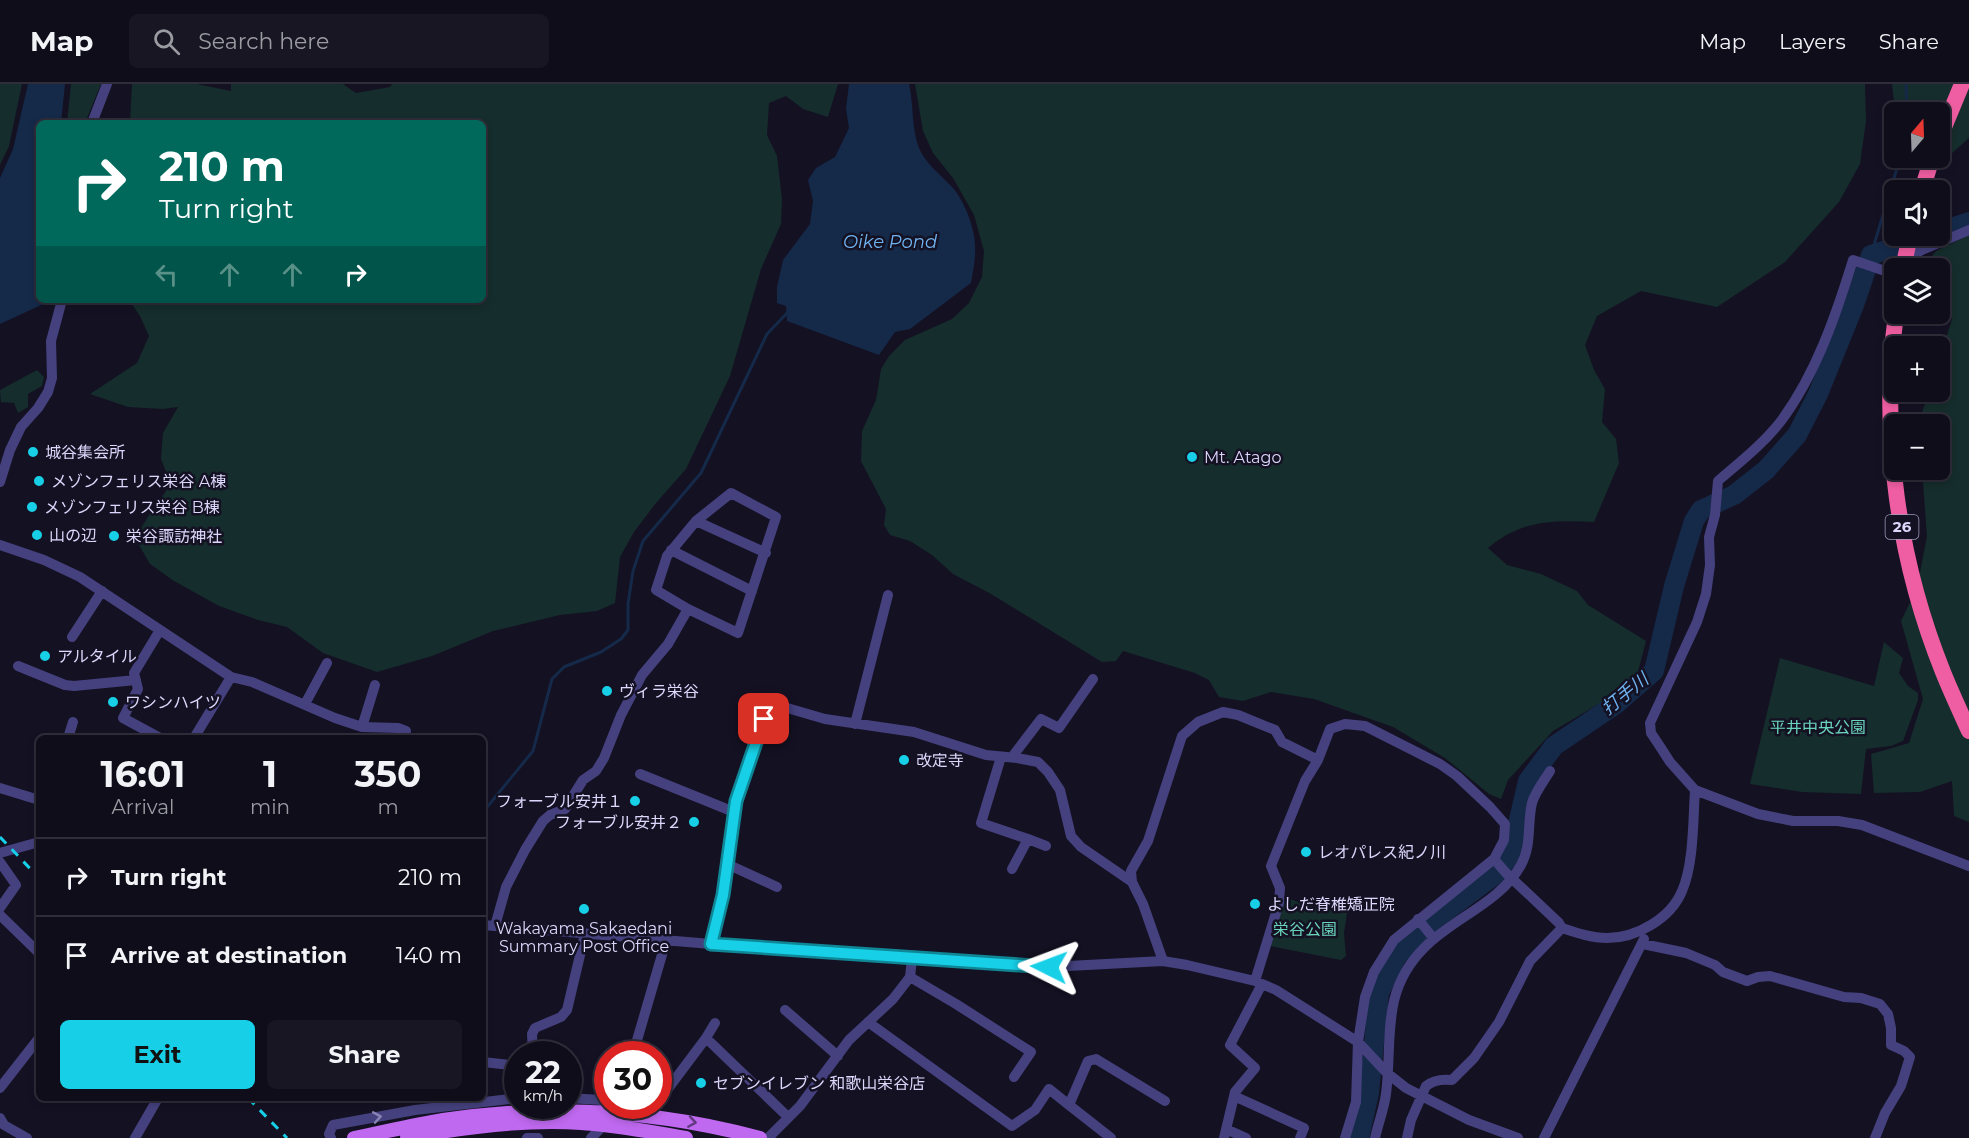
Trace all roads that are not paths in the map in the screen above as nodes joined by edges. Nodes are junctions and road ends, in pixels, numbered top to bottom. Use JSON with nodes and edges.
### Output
{"nodes":[{"id":1,"x":107,"y":84,"type":"edge"},
{"id":2,"x":1962,"y":84,"type":"edge"},
{"id":3,"x":1950,"y":113,"type":"edge"},
{"id":4,"x":93,"y":120,"type":"edge"},
{"id":5,"x":1969,"y":230,"type":"edge"},
{"id":6,"x":61,"y":303,"type":"edge"},
{"id":7,"x":1896,"y":324,"type":"edge"},
{"id":8,"x":0,"y":482,"type":"edge"},
{"id":9,"x":696,"y":521,"type":"junction"},
{"id":10,"x":0,"y":545,"type":"edge"},
{"id":11,"x":671,"y":550,"type":"junction"},
{"id":12,"x":766,"y":553,"type":"junction"},
{"id":13,"x":102,"y":591,"type":"junction"},
{"id":14,"x":752,"y":591,"type":"junction"},
{"id":15,"x":888,"y":595,"type":"dead end"},
{"id":16,"x":688,"y":609,"type":"junction"},
{"id":17,"x":160,"y":630,"type":"junction"},
{"id":18,"x":72,"y":637,"type":"dead end"},
{"id":19,"x":327,"y":663,"type":"dead end"},
{"id":20,"x":18,"y":666,"type":"dead end"},
{"id":21,"x":231,"y":676,"type":"junction"},
{"id":22,"x":1093,"y":679,"type":"dead end"},
{"id":23,"x":136,"y":680,"type":"junction"},
{"id":24,"x":375,"y":685,"type":"dead end"},
{"id":25,"x":305,"y":704,"type":"junction"},
{"id":26,"x":73,"y":722,"type":"dead end"},
{"id":27,"x":855,"y":724,"type":"junction"},
{"id":28,"x":362,"y":727,"type":"junction"},
{"id":29,"x":1969,"y":731,"type":"edge"},
{"id":30,"x":69,"y":735,"type":"edge"},
{"id":31,"x":154,"y":735,"type":"edge"},
{"id":32,"x":196,"y":735,"type":"edge"},
{"id":33,"x":404,"y":735,"type":"edge"},
{"id":34,"x":1007,"y":757,"type":"junction"},
{"id":35,"x":1318,"y":760,"type":"junction"},
{"id":36,"x":1550,"y":771,"type":"dead end"},
{"id":37,"x":640,"y":774,"type":"dead end"},
{"id":38,"x":0,"y":788,"type":"edge"},
{"id":39,"x":1695,"y":790,"type":"junction"},
{"id":40,"x":36,"y":799,"type":"edge"},
{"id":41,"x":734,"y":812,"type":"junction"},
{"id":42,"x":1028,"y":840,"type":"junction"},
{"id":43,"x":36,"y":845,"type":"edge"},
{"id":44,"x":1046,"y":846,"type":"dead end"},
{"id":45,"x":0,"y":853,"type":"edge"},
{"id":46,"x":1495,"y":861,"type":"junction"},
{"id":47,"x":0,"y":862,"type":"edge"},
{"id":48,"x":727,"y":864,"type":"junction"},
{"id":49,"x":1969,"y":866,"type":"edge"},
{"id":50,"x":1012,"y":869,"type":"dead end"},
{"id":51,"x":1509,"y":876,"type":"junction"},
{"id":52,"x":1132,"y":882,"type":"junction"},
{"id":53,"x":777,"y":887,"type":"dead end"},
{"id":54,"x":0,"y":908,"type":"edge"},
{"id":55,"x":0,"y":915,"type":"edge"},
{"id":56,"x":1419,"y":920,"type":"junction"},
{"id":57,"x":489,"y":926,"type":"edge"},
{"id":58,"x":1648,"y":927,"type":"junction"},
{"id":59,"x":1562,"y":928,"type":"junction"},
{"id":60,"x":585,"y":934,"type":"junction"},
{"id":61,"x":1432,"y":936,"type":"junction"},
{"id":62,"x":666,"y":941,"type":"junction"},
{"id":63,"x":711,"y":944,"type":"junction"},
{"id":64,"x":1643,"y":944,"type":"junction"},
{"id":65,"x":36,"y":950,"type":"edge"},
{"id":66,"x":912,"y":959,"type":"junction"},
{"id":67,"x":1162,"y":961,"type":"junction"},
{"id":68,"x":910,"y":977,"type":"junction"},
{"id":69,"x":1258,"y":982,"type":"junction"},
{"id":70,"x":784,"y":1010,"type":"dead end"},
{"id":71,"x":868,"y":1022,"type":"junction"},
{"id":72,"x":715,"y":1023,"type":"dead end"},
{"id":73,"x":706,"y":1038,"type":"junction"},
{"id":74,"x":532,"y":1041,"type":"edge"},
{"id":75,"x":637,"y":1041,"type":"edge"},
{"id":76,"x":36,"y":1042,"type":"edge"},
{"id":77,"x":1362,"y":1045,"type":"junction"},
{"id":78,"x":838,"y":1056,"type":"junction"},
{"id":79,"x":486,"y":1062,"type":"edge"},
{"id":80,"x":504,"y":1064,"type":"edge"},
{"id":81,"x":1386,"y":1071,"type":"junction"},
{"id":82,"x":1014,"y":1077,"type":"dead end"},
{"id":83,"x":672,"y":1083,"type":"edge"},
{"id":84,"x":0,"y":1088,"type":"edge"},
{"id":85,"x":1233,"y":1096,"type":"junction"},
{"id":86,"x":1421,"y":1097,"type":"junction"},
{"id":87,"x":504,"y":1100,"type":"edge"},
{"id":88,"x":156,"y":1101,"type":"edge"},
{"id":89,"x":1165,"y":1101,"type":"dead end"},
{"id":90,"x":1069,"y":1105,"type":"junction"},
{"id":91,"x":672,"y":1115,"type":"edge"},
{"id":92,"x":594,"y":1117,"type":"edge"},
{"id":93,"x":789,"y":1117,"type":"junction"},
{"id":94,"x":605,"y":1119,"type":"edge"},
{"id":95,"x":610,"y":1119,"type":"edge"},
{"id":96,"x":467,"y":1123,"type":"junction"},
{"id":97,"x":1,"y":1124,"type":"edge"},
{"id":98,"x":1225,"y":1134,"type":"edge"},
{"id":99,"x":27,"y":1138,"type":"edge"},
{"id":100,"x":135,"y":1138,"type":"edge"},
{"id":101,"x":331,"y":1138,"type":"edge"},
{"id":102,"x":354,"y":1138,"type":"edge"},
{"id":103,"x":407,"y":1138,"type":"edge"},
{"id":104,"x":527,"y":1138,"type":"edge"},
{"id":105,"x":538,"y":1138,"type":"edge"},
{"id":106,"x":591,"y":1138,"type":"edge"},
{"id":107,"x":686,"y":1138,"type":"edge"},
{"id":108,"x":760,"y":1138,"type":"edge"},
{"id":109,"x":768,"y":1138,"type":"edge"},
{"id":110,"x":1111,"y":1138,"type":"edge"},
{"id":111,"x":1246,"y":1138,"type":"edge"},
{"id":112,"x":1300,"y":1138,"type":"edge"},
{"id":113,"x":1346,"y":1138,"type":"edge"},
{"id":114,"x":1375,"y":1138,"type":"edge"},
{"id":115,"x":1407,"y":1138,"type":"edge"},
{"id":116,"x":1515,"y":1138,"type":"edge"},
{"id":117,"x":1544,"y":1138,"type":"edge"},
{"id":118,"x":1875,"y":1138,"type":"edge"}],
"edges":[{"from":1,"to":4,"type":"street"},
{"from":2,"to":3,"type":"highway"},
{"from":5,"to":39,"type":"street"},
{"from":6,"to":8,"type":"street"},
{"from":7,"to":29,"type":"highway","number":"26"},
{"from":9,"to":11,"type":"street"},
{"from":9,"to":12,"type":"street"},
{"from":9,"to":12,"type":"street"},
{"from":10,"to":13,"type":"street"},
{"from":11,"to":14,"type":"street"},
{"from":11,"to":16,"type":"street"},
{"from":12,"to":14,"type":"street"},
{"from":13,"to":17,"type":"street"},
{"from":13,"to":18,"type":"street"},
{"from":14,"to":16,"type":"street"},
{"from":15,"to":27,"type":"street"},
{"from":16,"to":57,"type":"street"},
{"from":17,"to":21,"type":"street"},
{"from":17,"to":23,"type":"street"},
{"from":19,"to":25,"type":"street"},
{"from":20,"to":23,"type":"street"},
{"from":21,"to":25,"type":"street"},
{"from":21,"to":32,"type":"street"},
{"from":22,"to":34,"type":"street"},
{"from":23,"to":31,"type":"street"},
{"from":24,"to":28,"type":"street"},
{"from":25,"to":28,"type":"street"},
{"from":26,"to":30,"type":"street"},
{"from":27,"to":34,"type":"street"},
{"from":27,"to":41,"type":"street"},
{"from":28,"to":33,"type":"street"},
{"from":34,"to":42,"type":"street"},
{"from":34,"to":52,"type":"street"},
{"from":35,"to":46,"type":"street"},
{"from":35,"to":52,"type":"street"},
{"from":35,"to":69,"type":"street"},
{"from":36,"to":51,"type":"street"},
{"from":37,"to":41,"type":"street"},
{"from":38,"to":40,"type":"street"},
{"from":39,"to":49,"type":"street"},
{"from":39,"to":58,"type":"street"},
{"from":41,"to":48,"type":"street"},
{"from":42,"to":44,"type":"street"},
{"from":42,"to":50,"type":"street"},
{"from":43,"to":45,"type":"street"},
{"from":46,"to":51,"type":"street"},
{"from":46,"to":56,"type":"street"},
{"from":47,"to":54,"type":"street"},
{"from":48,"to":53,"type":"street"},
{"from":48,"to":63,"type":"street"},
{"from":51,"to":59,"type":"street"},
{"from":51,"to":61,"type":"street"},
{"from":52,"to":67,"type":"street"},
{"from":55,"to":65,"type":"street"},
{"from":56,"to":61,"type":"street"},
{"from":56,"to":77,"type":"street"},
{"from":57,"to":60,"type":"street"},
{"from":58,"to":59,"type":"street"},
{"from":58,"to":64,"type":"street"},
{"from":59,"to":86,"type":"street"},
{"from":60,"to":62,"type":"street"},
{"from":60,"to":74,"type":"street"},
{"from":61,"to":81,"type":"street"},
{"from":62,"to":63,"type":"street"},
{"from":62,"to":75,"type":"street"},
{"from":63,"to":66,"type":"street"},
{"from":64,"to":117,"type":"street"},
{"from":64,"to":118,"type":"street"},
{"from":66,"to":67,"type":"street"},
{"from":66,"to":68,"type":"street"},
{"from":67,"to":69,"type":"street"},
{"from":68,"to":71,"type":"street"},
{"from":68,"to":82,"type":"street"},
{"from":69,"to":77,"type":"street"},
{"from":69,"to":85,"type":"street"},
{"from":70,"to":78,"type":"street"},
{"from":71,"to":78,"type":"street"},
{"from":71,"to":90,"type":"street"},
{"from":72,"to":73,"type":"street"},
{"from":73,"to":83,"type":"street"},
{"from":73,"to":93,"type":"street"},
{"from":76,"to":84,"type":"street"},
{"from":77,"to":81,"type":"street"},
{"from":77,"to":113,"type":"street"},
{"from":78,"to":93,"type":"street"},
{"from":79,"to":80,"type":"street"},
{"from":81,"to":86,"type":"street"},
{"from":81,"to":114,"type":"street"},
{"from":85,"to":98,"type":"street"},
{"from":85,"to":112,"type":"street"},
{"from":86,"to":115,"type":"street"},
{"from":86,"to":116,"type":"street"},
{"from":101,"to":87,"type":"street","one_way":true},
{"from":88,"to":100,"type":"street"},
{"from":89,"to":90,"type":"street"},
{"from":90,"to":110,"type":"street"},
{"from":91,"to":108,"type":"main road","one_way":true},
{"from":92,"to":96,"type":"main road"},
{"from":93,"to":109,"type":"street"},
{"from":94,"to":106,"type":"street"},
{"from":95,"to":107,"type":"main road"},
{"from":96,"to":102,"type":"main road"},
{"from":96,"to":103,"type":"main road"},
{"from":97,"to":99,"type":"street"},
{"from":98,"to":111,"type":"street"},
{"from":104,"to":105,"type":"street"}]}
